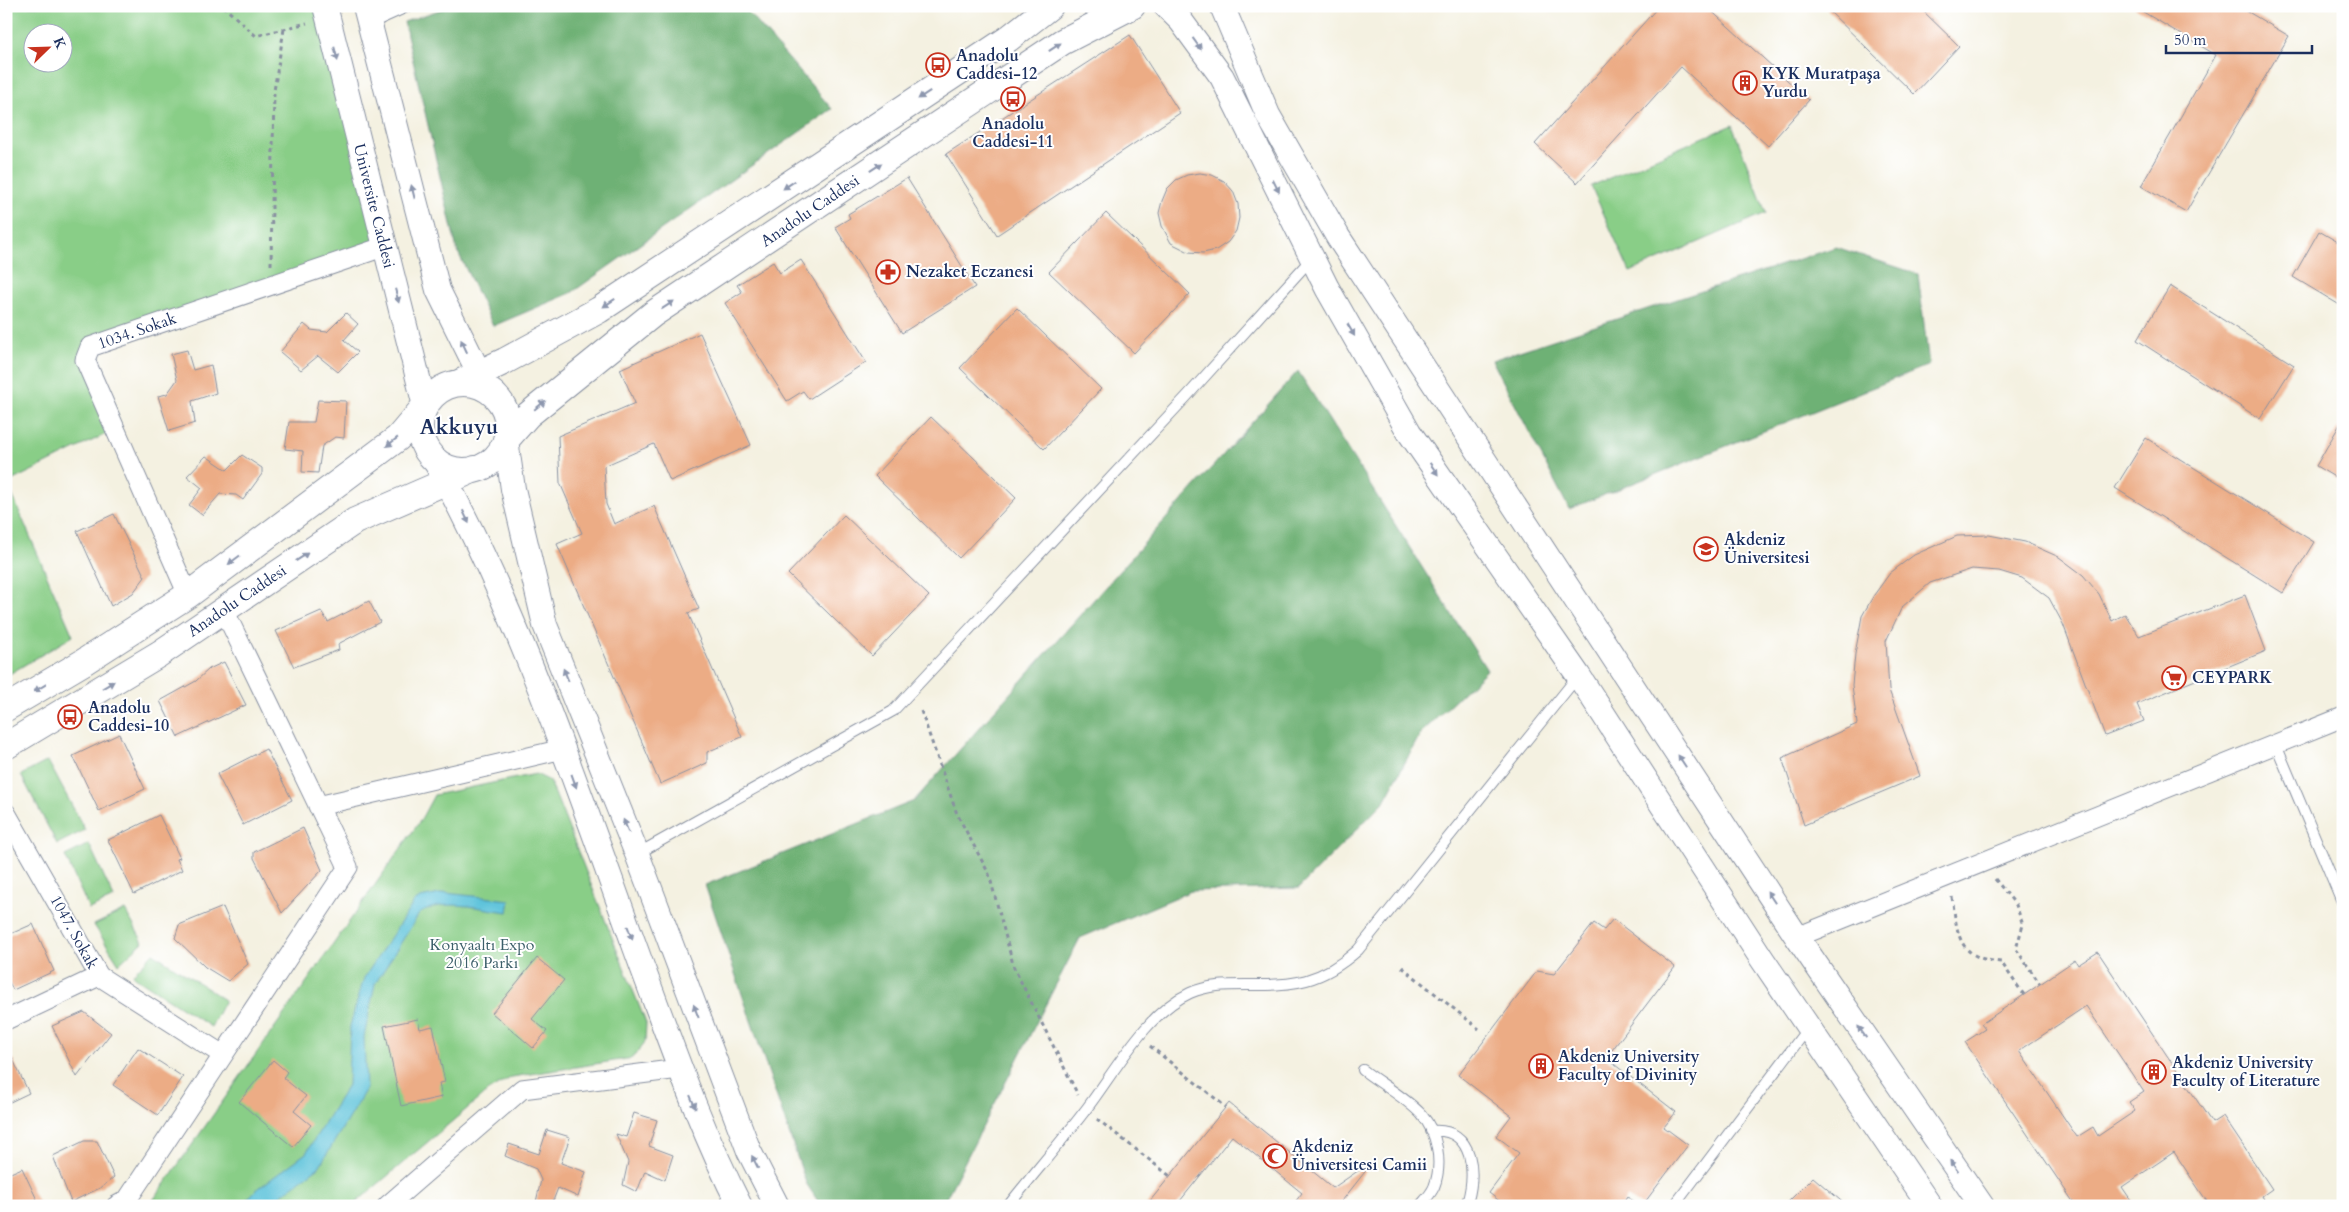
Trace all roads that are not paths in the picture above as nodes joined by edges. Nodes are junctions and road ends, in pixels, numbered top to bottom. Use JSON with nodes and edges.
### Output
{"nodes":[{"id":1,"x":409,"y":6,"type":"edge"},
{"id":2,"x":1050,"y":6,"type":"edge"},
{"id":3,"x":1132,"y":6,"type":"edge"},
{"id":4,"x":1166,"y":6,"type":"edge"},
{"id":5,"x":1222,"y":6,"type":"edge"},
{"id":6,"x":326,"y":12,"type":"edge"},
{"id":7,"x":367,"y":15,"type":"edge"},
{"id":8,"x":383,"y":247,"type":"junction"},
{"id":9,"x":1312,"y":257,"type":"junction"},
{"id":10,"x":475,"y":382,"type":"junction"},
{"id":11,"x":425,"y":406,"type":"junction"},
{"id":12,"x":506,"y":440,"type":"junction"},
{"id":13,"x":440,"y":470,"type":"junction"},
{"id":14,"x":188,"y":595,"type":"junction"},
{"id":15,"x":224,"y":610,"type":"junction"},
{"id":16,"x":1578,"y":675,"type":"junction"},
{"id":17,"x":6,"y":708,"type":"edge"},
{"id":18,"x":2343,"y":717,"type":"edge"},
{"id":19,"x":2276,"y":745,"type":"junction"},
{"id":20,"x":6,"y":746,"type":"edge"},
{"id":21,"x":562,"y":749,"type":"junction"},
{"id":22,"x":318,"y":806,"type":"junction"},
{"id":23,"x":6,"y":812,"type":"edge"},
{"id":24,"x":637,"y":854,"type":"junction"},
{"id":25,"x":2343,"y":904,"type":"edge"},
{"id":26,"x":1797,"y":937,"type":"junction"},
{"id":27,"x":98,"y":976,"type":"junction"},
{"id":28,"x":6,"y":1020,"type":"edge"},
{"id":29,"x":1809,"y":1028,"type":"junction"},
{"id":30,"x":223,"y":1055,"type":"junction"},
{"id":31,"x":679,"y":1069,"type":"junction"},
{"id":32,"x":1362,"y":1070,"type":"dead end"},
{"id":33,"x":1431,"y":1131,"type":"junction"},
{"id":34,"x":116,"y":1206,"type":"edge"},
{"id":35,"x":386,"y":1206,"type":"edge"},
{"id":36,"x":740,"y":1206,"type":"edge"},
{"id":37,"x":777,"y":1206,"type":"edge"},
{"id":38,"x":1008,"y":1206,"type":"edge"},
{"id":39,"x":1420,"y":1206,"type":"edge"},
{"id":40,"x":1466,"y":1206,"type":"edge"},
{"id":41,"x":1674,"y":1206,"type":"edge"},
{"id":42,"x":1930,"y":1206,"type":"edge"},
{"id":43,"x":1982,"y":1206,"type":"edge"}],
"edges":[{"from":1,"to":7,"type":"lane"},
{"from":2,"to":10,"type":"main road","name":"Anadolu Caddesi","one_way":true},
{"from":12,"to":3,"type":"main road","name":"Anadolu Caddesi","one_way":true},
{"from":4,"to":9,"type":"street","one_way":true},
{"from":26,"to":5,"type":"street","one_way":true},
{"from":6,"to":8,"type":"street","name":"Universite Caddesi","one_way":true},
{"from":10,"to":7,"type":"street","one_way":true},
{"from":8,"to":11,"type":"street","name":"Universite Caddesi","one_way":true},
{"from":8,"to":14,"type":"street","name":"1034. Sokak"},
{"from":9,"to":16,"type":"street","one_way":true},
{"from":9,"to":24,"type":"lane"},
{"from":10,"to":11,"type":"main road"},
{"from":10,"to":12,"type":"main road"},
{"from":11,"to":13,"type":"main road"},
{"from":11,"to":14,"type":"main road","name":"Anadolu Caddesi","one_way":true},
{"from":12,"to":13,"type":"main road","name":"Anadolu Caddesi"},
{"from":24,"to":12,"type":"street","one_way":true},
{"from":15,"to":13,"type":"main road","name":"Anadolu Caddesi","one_way":true},
{"from":13,"to":21,"type":"street","one_way":true},
{"from":14,"to":17,"type":"main road","name":"Anadolu Caddesi","one_way":true},
{"from":20,"to":15,"type":"main road","name":"Anadolu Caddesi","one_way":true},
{"from":15,"to":22,"type":"street"},
{"from":16,"to":29,"type":"street"},
{"from":16,"to":38,"type":"lane"},
{"from":18,"to":19,"type":"street"},
{"from":19,"to":25,"type":"lane"},
{"from":19,"to":26,"type":"street"},
{"from":21,"to":22,"type":"street"},
{"from":21,"to":31,"type":"street","one_way":true},
{"from":22,"to":30,"type":"street"},
{"from":23,"to":27,"type":"street","name":"1047. Sokak"},
{"from":37,"to":24,"type":"street","one_way":true},
{"from":43,"to":26,"type":"street","one_way":true},
{"from":27,"to":28,"type":"street"},
{"from":27,"to":30,"type":"street","name":"1047. Sokak"},
{"from":29,"to":41,"type":"lane"},
{"from":29,"to":42,"type":"street"},
{"from":30,"to":34,"type":"street"},
{"from":31,"to":35,"type":"street"},
{"from":31,"to":36,"type":"street","one_way":true},
{"from":32,"to":33,"type":"lane"},
{"from":33,"to":39,"type":"lane"},
{"from":33,"to":40,"type":"lane"}]}
